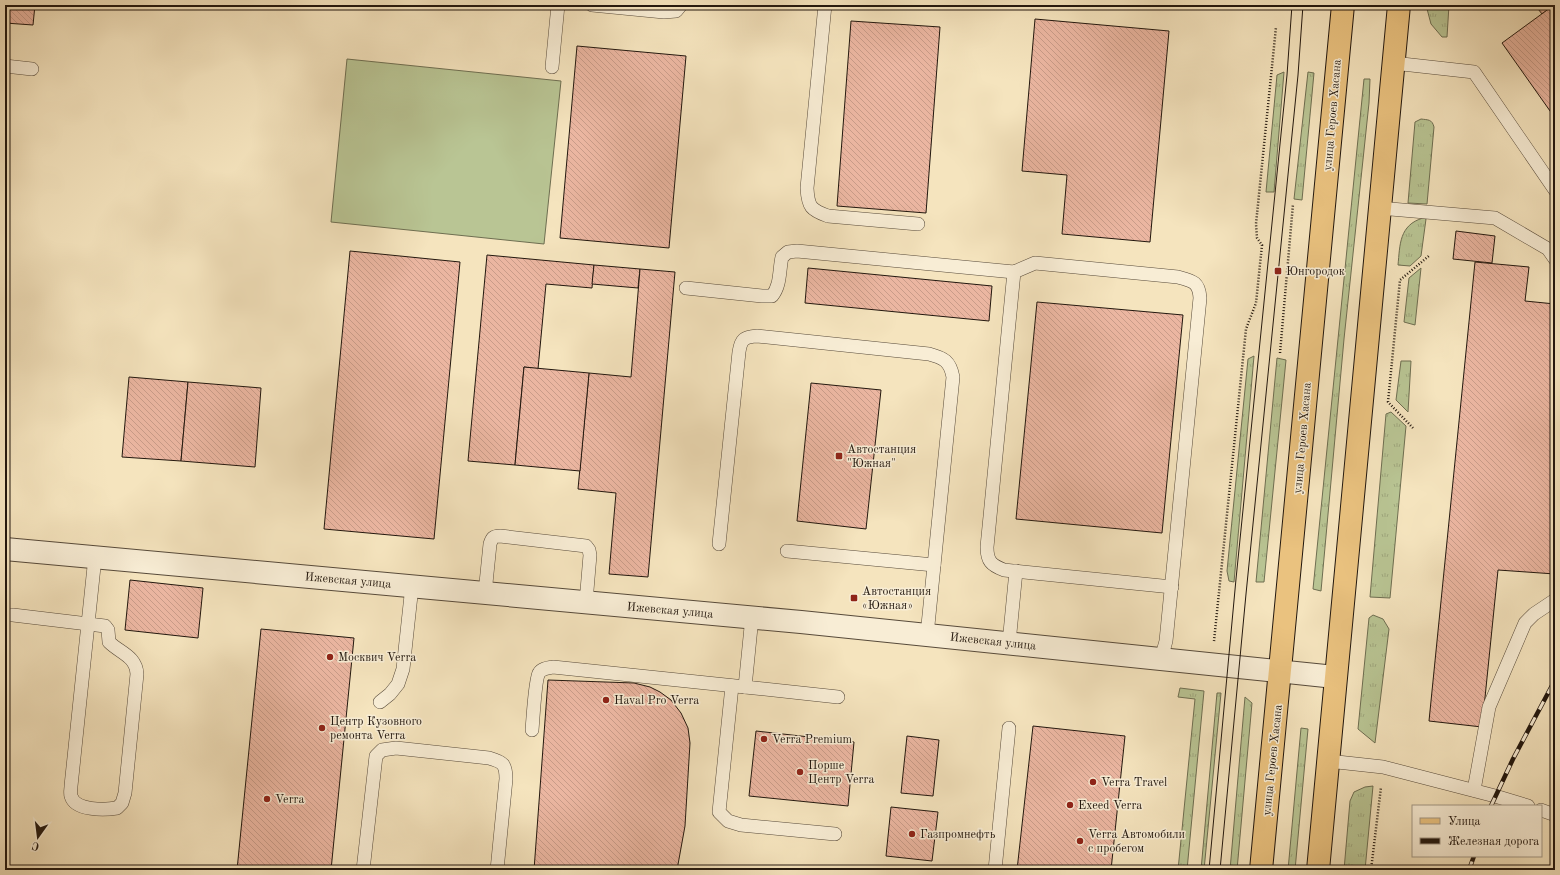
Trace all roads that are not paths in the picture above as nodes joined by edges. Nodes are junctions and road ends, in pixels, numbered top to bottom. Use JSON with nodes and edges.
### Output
{"nodes":[{"id":1,"x":558,"y":5,"type":"edge"},
{"id":2,"x":592,"y":5,"type":"edge"},
{"id":3,"x":681,"y":5,"type":"edge"},
{"id":4,"x":825,"y":5,"type":"edge"},
{"id":5,"x":1343,"y":5,"type":"edge"},
{"id":6,"x":1399,"y":5,"type":"edge"},
{"id":7,"x":1393,"y":63,"type":"junction"},
{"id":8,"x":5,"y":66,"type":"edge"},
{"id":9,"x":552,"y":67,"type":"dead end"},
{"id":10,"x":32,"y":69,"type":"dead end"},
{"id":11,"x":1555,"y":190,"type":"edge"},
{"id":12,"x":1379,"y":208,"type":"junction"},
{"id":13,"x":918,"y":224,"type":"dead end"},
{"id":14,"x":1555,"y":259,"type":"edge"},
{"id":15,"x":1014,"y":272,"type":"junction"},
{"id":16,"x":686,"y":288,"type":"dead end"},
{"id":17,"x":719,"y":544,"type":"dead end"},
{"id":18,"x":5,"y":548,"type":"edge"},
{"id":19,"x":787,"y":551,"type":"dead end"},
{"id":20,"x":95,"y":557,"type":"junction"},
{"id":21,"x":934,"y":566,"type":"junction"},
{"id":22,"x":1016,"y":571,"type":"junction"},
{"id":23,"x":412,"y":586,"type":"junction"},
{"id":24,"x":1172,"y":587,"type":"junction"},
{"id":25,"x":485,"y":593,"type":"junction"},
{"id":26,"x":1555,"y":600,"type":"edge"},
{"id":27,"x":586,"y":602,"type":"junction"},
{"id":28,"x":13,"y":615,"type":"dead end"},
{"id":29,"x":752,"y":617,"type":"junction"},
{"id":30,"x":88,"y":623,"type":"junction"},
{"id":31,"x":927,"y":635,"type":"junction"},
{"id":32,"x":1009,"y":643,"type":"junction"},
{"id":33,"x":1161,"y":659,"type":"junction"},
{"id":34,"x":1281,"y":672,"type":"junction"},
{"id":35,"x":1335,"y":677,"type":"junction"},
{"id":36,"x":738,"y":687,"type":"junction"},
{"id":37,"x":838,"y":697,"type":"dead end"},
{"id":38,"x":380,"y":702,"type":"dead end"},
{"id":39,"x":1010,"y":728,"type":"dead end"},
{"id":40,"x":532,"y":730,"type":"dead end"},
{"id":41,"x":1328,"y":761,"type":"junction"},
{"id":42,"x":1474,"y":790,"type":"junction"},
{"id":43,"x":1525,"y":805,"type":"edge"},
{"id":44,"x":1542,"y":810,"type":"edge"},
{"id":45,"x":1555,"y":815,"type":"edge"},
{"id":46,"x":834,"y":834,"type":"dead end"},
{"id":47,"x":362,"y":870,"type":"edge"},
{"id":48,"x":497,"y":870,"type":"edge"},
{"id":49,"x":995,"y":870,"type":"edge"},
{"id":50,"x":1262,"y":870,"type":"edge"},
{"id":51,"x":1318,"y":870,"type":"edge"}],
"edges":[{"from":1,"to":9,"type":"lane"},
{"from":2,"to":3,"type":"lane"},
{"from":4,"to":13,"type":"lane"},
{"from":5,"to":34,"type":"main road","name":"улица Героев Хасана"},
{"from":6,"to":7,"type":"main road"},
{"from":7,"to":11,"type":"lane"},
{"from":7,"to":12,"type":"main road"},
{"from":8,"to":10,"type":"lane"},
{"from":12,"to":14,"type":"lane"},
{"from":12,"to":35,"type":"main road"},
{"from":15,"to":16,"type":"lane"},
{"from":15,"to":22,"type":"lane"},
{"from":15,"to":24,"type":"lane"},
{"from":17,"to":21,"type":"lane"},
{"from":18,"to":20,"type":"street","name":"Ижевская улица"},
{"from":19,"to":21,"type":"lane"},
{"from":20,"to":23,"type":"street","name":"Ижевская улица"},
{"from":20,"to":30,"type":"lane"},
{"from":21,"to":31,"type":"lane"},
{"from":22,"to":24,"type":"lane"},
{"from":22,"to":32,"type":"lane"},
{"from":23,"to":25,"type":"street","name":"Ижевская улица"},
{"from":23,"to":38,"type":"lane"},
{"from":24,"to":33,"type":"lane"},
{"from":25,"to":27,"type":"street","name":"Ижевская улица"},
{"from":25,"to":27,"type":"lane"},
{"from":26,"to":42,"type":"lane"},
{"from":27,"to":29,"type":"street","name":"Ижевская улица"},
{"from":28,"to":30,"type":"lane"},
{"from":29,"to":31,"type":"street","name":"Ижевская улица"},
{"from":29,"to":36,"type":"lane"},
{"from":30,"to":30,"type":"lane"},
{"from":31,"to":32,"type":"street","name":"Ижевская улица"},
{"from":32,"to":33,"type":"street","name":"Ижевская улица"},
{"from":33,"to":34,"type":"street","name":"Ижевская улица"},
{"from":34,"to":35,"type":"street","name":"Ижевская улица"},
{"from":34,"to":50,"type":"main road","name":"улица Героев Хасана"},
{"from":35,"to":41,"type":"main road"},
{"from":36,"to":37,"type":"lane"},
{"from":36,"to":40,"type":"lane"},
{"from":36,"to":46,"type":"lane"},
{"from":39,"to":49,"type":"lane"},
{"from":41,"to":42,"type":"lane"},
{"from":41,"to":51,"type":"main road"},
{"from":42,"to":43,"type":"lane"},
{"from":44,"to":45,"type":"lane"},
{"from":47,"to":48,"type":"lane"}]}
